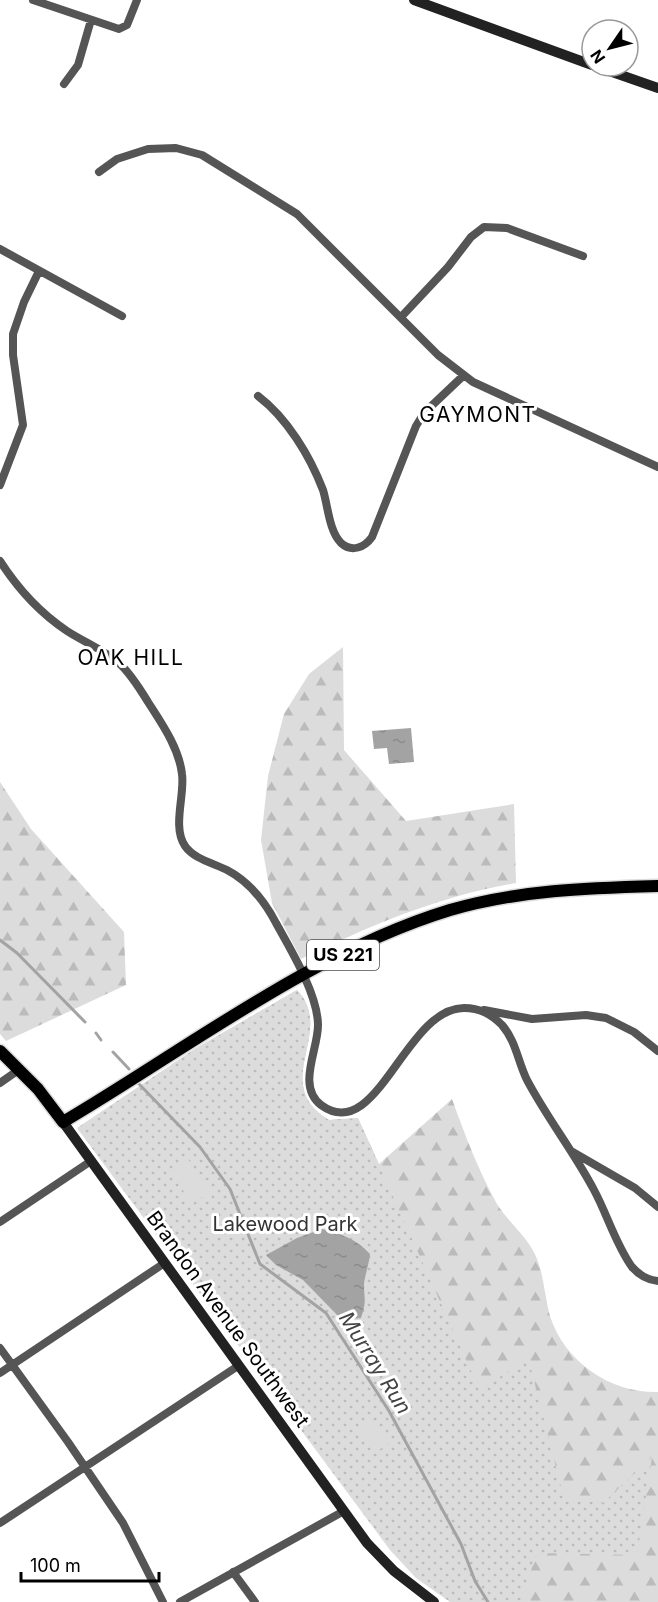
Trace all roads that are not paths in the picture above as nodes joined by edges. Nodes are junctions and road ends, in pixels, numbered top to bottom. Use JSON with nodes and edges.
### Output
{"nodes":[{"id":1,"x":33,"y":0,"type":"edge"},
{"id":2,"x":137,"y":0,"type":"edge"},
{"id":3,"x":414,"y":0,"type":"edge"},
{"id":4,"x":91,"y":20,"type":"junction"},
{"id":5,"x":580,"y":61,"type":"edge"},
{"id":6,"x":628,"y":78,"type":"edge"},
{"id":7,"x":64,"y":84,"type":"dead end"},
{"id":8,"x":658,"y":88,"type":"edge"},
{"id":9,"x":99,"y":172,"type":"dead end"},
{"id":10,"x":0,"y":249,"type":"edge"},
{"id":11,"x":582,"y":256,"type":"dead end"},
{"id":12,"x":39,"y":271,"type":"junction"},
{"id":13,"x":122,"y":316,"type":"dead end"},
{"id":14,"x":402,"y":316,"type":"junction"},
{"id":15,"x":463,"y":376,"type":"junction"},
{"id":16,"x":258,"y":396,"type":"dead end"},
{"id":17,"x":658,"y":466,"type":"edge"},
{"id":18,"x":0,"y":484,"type":"edge"},
{"id":19,"x":0,"y":561,"type":"edge"},
{"id":20,"x":658,"y":886,"type":"edge"},
{"id":21,"x":303,"y":976,"type":"junction"},
{"id":22,"x":483,"y":1010,"type":"junction"},
{"id":23,"x":0,"y":1051,"type":"edge"},
{"id":24,"x":658,"y":1051,"type":"edge"},
{"id":25,"x":20,"y":1070,"type":"junction"},
{"id":26,"x":0,"y":1083,"type":"edge"},
{"id":27,"x":63,"y":1122,"type":"junction"},
{"id":28,"x":570,"y":1150,"type":"junction"},
{"id":29,"x":91,"y":1161,"type":"junction"},
{"id":30,"x":658,"y":1207,"type":"edge"},
{"id":31,"x":0,"y":1222,"type":"edge"},
{"id":32,"x":164,"y":1264,"type":"junction"},
{"id":33,"x":658,"y":1281,"type":"edge"},
{"id":34,"x":0,"y":1348,"type":"edge"},
{"id":35,"x":12,"y":1365,"type":"junction"},
{"id":36,"x":238,"y":1366,"type":"junction"},
{"id":37,"x":0,"y":1373,"type":"edge"},
{"id":38,"x":85,"y":1466,"type":"junction"},
{"id":39,"x":344,"y":1511,"type":"junction"},
{"id":40,"x":0,"y":1523,"type":"edge"},
{"id":41,"x":233,"y":1572,"type":"junction"},
{"id":42,"x":163,"y":1602,"type":"edge"},
{"id":43,"x":180,"y":1602,"type":"edge"},
{"id":44,"x":255,"y":1602,"type":"edge"},
{"id":45,"x":434,"y":1602,"type":"edge"}],
"edges":[{"from":1,"to":4,"type":"street"},
{"from":2,"to":4,"type":"street"},
{"from":3,"to":5,"type":"main road"},
{"from":4,"to":7,"type":"street"},
{"from":6,"to":8,"type":"main road"},
{"from":9,"to":14,"type":"street"},
{"from":10,"to":12,"type":"street"},
{"from":11,"to":14,"type":"street"},
{"from":12,"to":13,"type":"street"},
{"from":12,"to":18,"type":"street"},
{"from":14,"to":15,"type":"street"},
{"from":15,"to":16,"type":"street"},
{"from":15,"to":17,"type":"street"},
{"from":19,"to":21,"type":"street"},
{"from":20,"to":21,"type":"main road","number":"US 221"},
{"from":21,"to":22,"type":"street"},
{"from":21,"to":27,"type":"main road","number":"US 221"},
{"from":22,"to":24,"type":"street"},
{"from":22,"to":28,"type":"street"},
{"from":23,"to":25,"type":"main road","name":"Brandon Avenue Southwest"},
{"from":25,"to":26,"type":"street"},
{"from":25,"to":27,"type":"main road","name":"Brandon Avenue Southwest"},
{"from":27,"to":29,"type":"main road","name":"Brandon Avenue Southwest"},
{"from":28,"to":30,"type":"street"},
{"from":28,"to":33,"type":"street"},
{"from":29,"to":31,"type":"street"},
{"from":29,"to":32,"type":"main road","name":"Brandon Avenue Southwest"},
{"from":32,"to":35,"type":"street"},
{"from":32,"to":36,"type":"main road","name":"Brandon Avenue Southwest"},
{"from":34,"to":35,"type":"street"},
{"from":35,"to":37,"type":"street"},
{"from":35,"to":38,"type":"street"},
{"from":36,"to":38,"type":"street"},
{"from":36,"to":39,"type":"main road","name":"Brandon Avenue Southwest"},
{"from":38,"to":40,"type":"street"},
{"from":38,"to":42,"type":"street"},
{"from":39,"to":41,"type":"street"},
{"from":39,"to":45,"type":"main road","name":"Brandon Avenue Southwest"},
{"from":41,"to":43,"type":"street"},
{"from":41,"to":44,"type":"street"}]}
